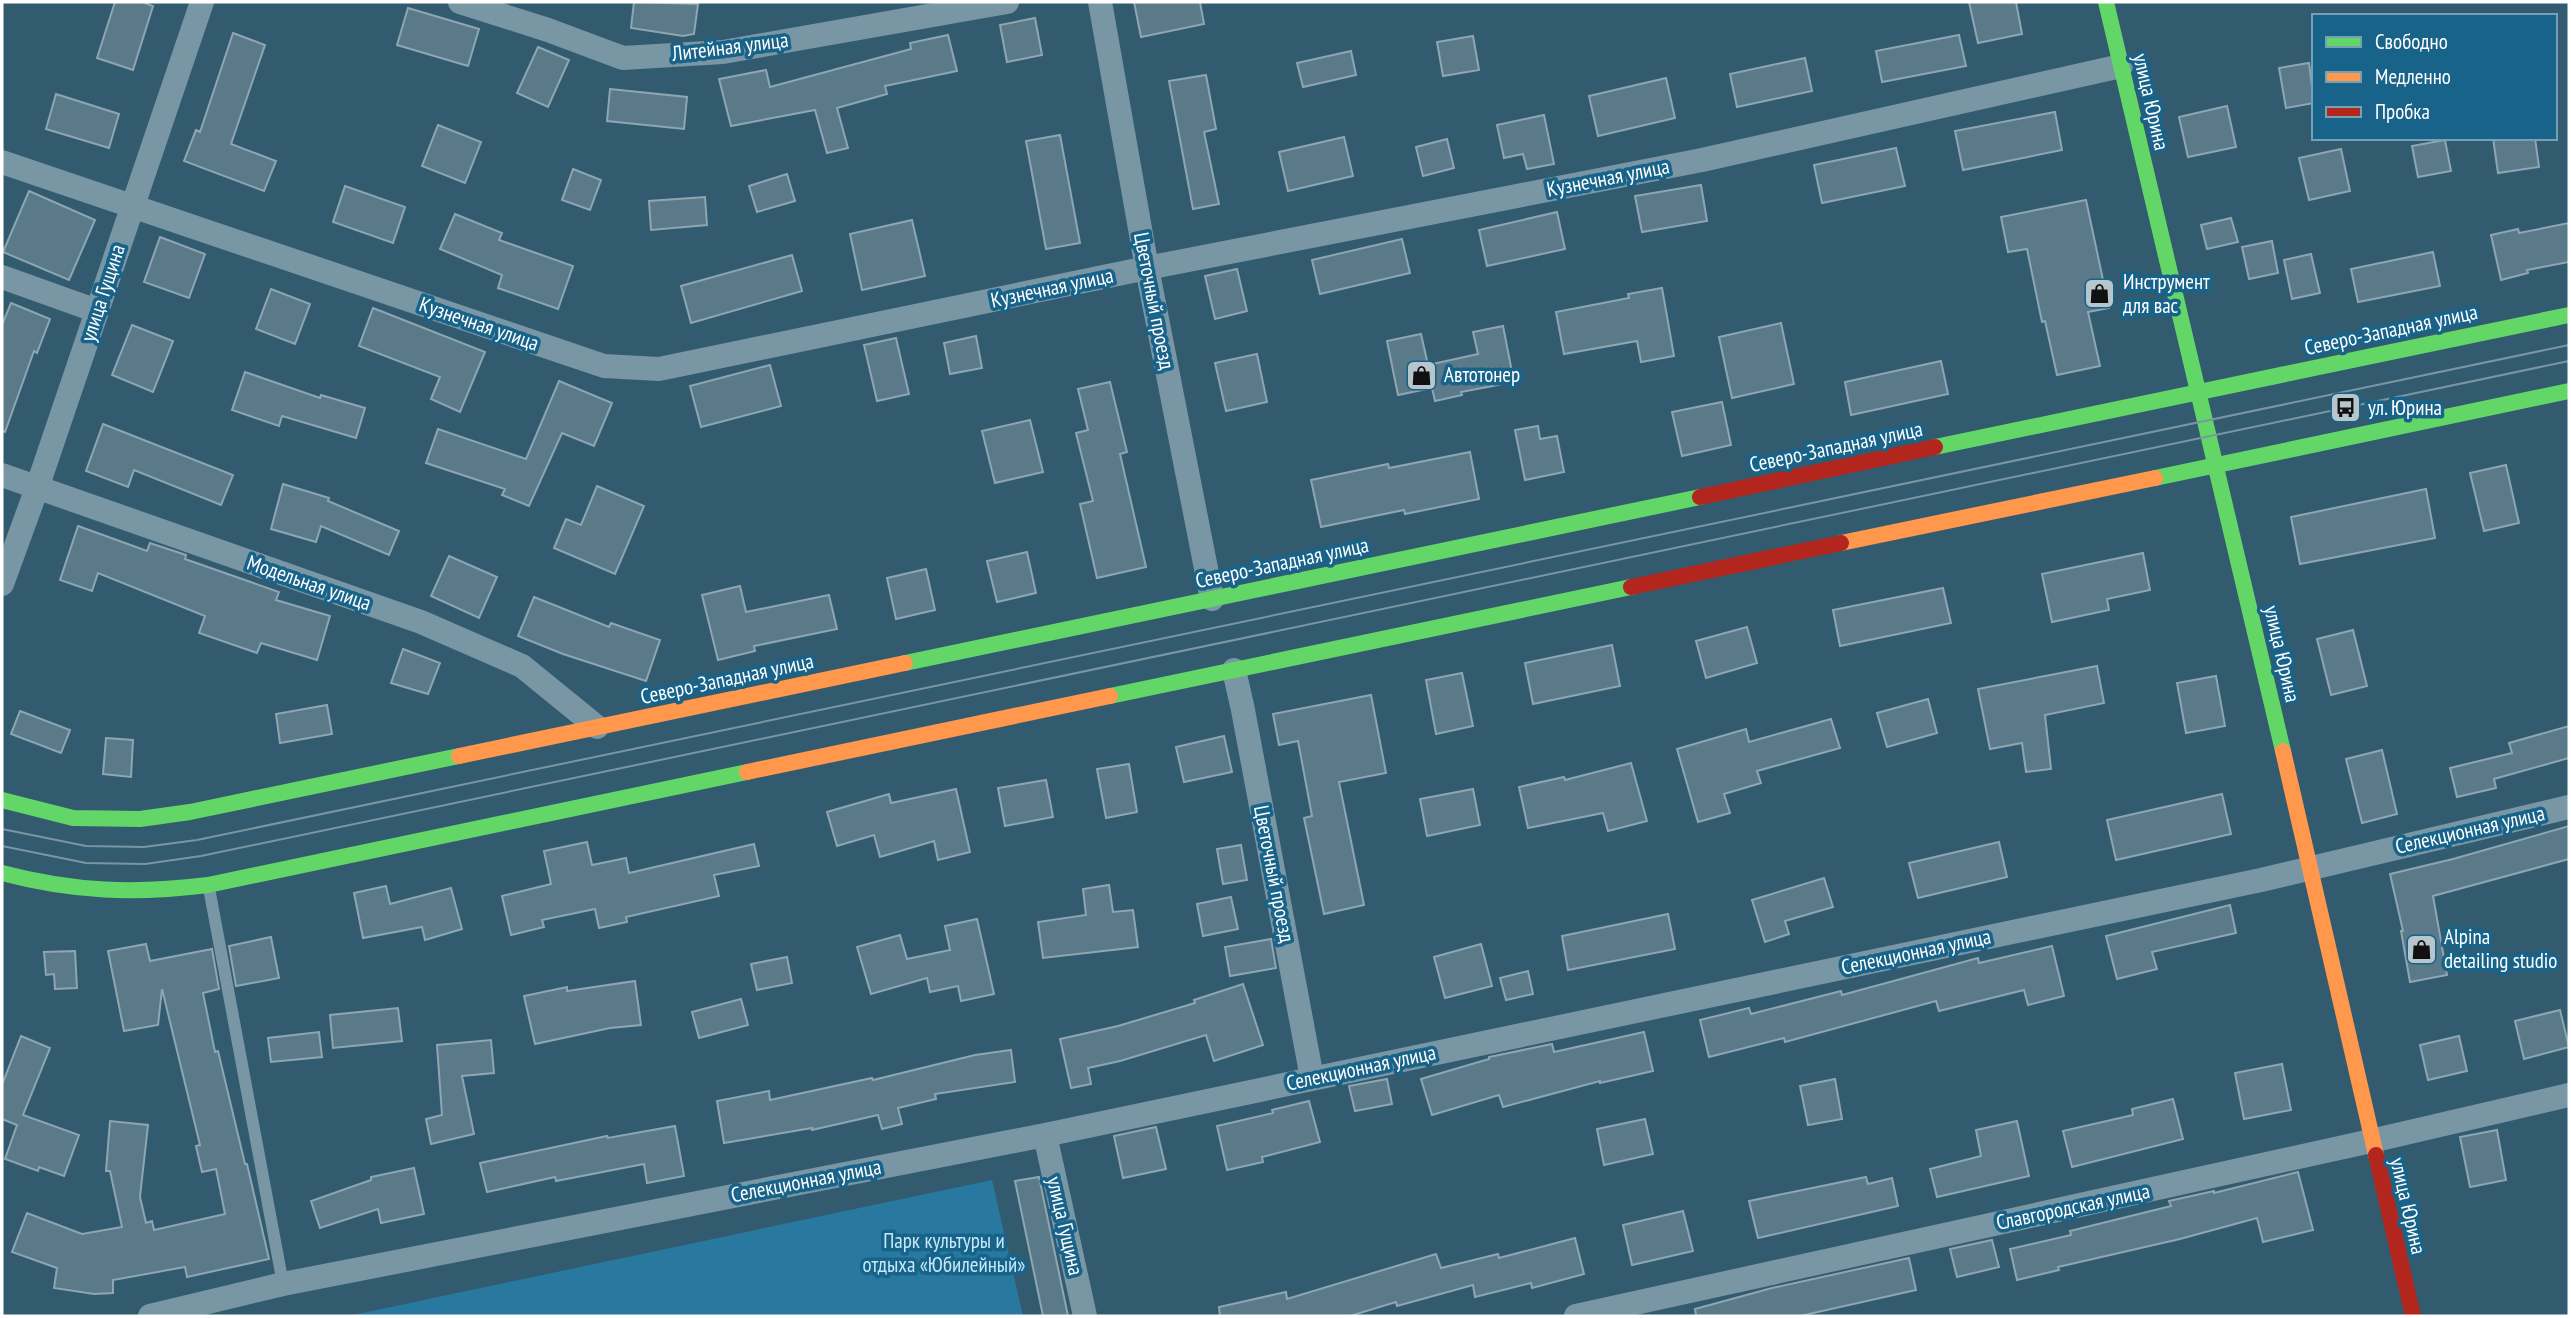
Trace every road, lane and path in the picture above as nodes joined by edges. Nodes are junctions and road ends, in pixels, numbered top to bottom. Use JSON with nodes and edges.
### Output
{"nodes":[{"id":1,"x":202,"y":2,"type":"edge"},
{"id":2,"x":460,"y":2,"type":"edge"},
{"id":3,"x":1007,"y":2,"type":"edge"},
{"id":4,"x":1100,"y":2,"type":"edge"},
{"id":5,"x":2106,"y":2,"type":"edge"},
{"id":6,"x":2121,"y":66,"type":"junction"},
{"id":7,"x":2,"y":162,"type":"edge"},
{"id":8,"x":131,"y":206,"type":"junction"},
{"id":9,"x":1147,"y":268,"type":"junction"},
{"id":10,"x":2,"y":277,"type":"edge"},
{"id":11,"x":97,"y":311,"type":"junction"},
{"id":12,"x":2569,"y":315,"type":"edge"},
{"id":13,"x":2197,"y":391,"type":"junction"},
{"id":14,"x":2569,"y":391,"type":"edge"},
{"id":15,"x":2216,"y":465,"type":"junction"},
{"id":16,"x":2,"y":475,"type":"edge"},
{"id":17,"x":37,"y":488,"type":"junction"},
{"id":18,"x":2,"y":584,"type":"edge"},
{"id":19,"x":1212,"y":599,"type":"junction"},
{"id":20,"x":1234,"y":670,"type":"junction"},
{"id":21,"x":597,"y":727,"type":"junction"},
{"id":22,"x":2,"y":800,"type":"edge"},
{"id":23,"x":2569,"y":807,"type":"edge"},
{"id":24,"x":2309,"y":868,"type":"junction"},
{"id":25,"x":2,"y":873,"type":"edge"},
{"id":26,"x":208,"y":885,"type":"junction"},
{"id":27,"x":1312,"y":1078,"type":"junction"},
{"id":28,"x":2569,"y":1095,"type":"edge"},
{"id":29,"x":1045,"y":1135,"type":"junction"},
{"id":30,"x":2371,"y":1141,"type":"junction"},
{"id":31,"x":283,"y":1284,"type":"junction"},
{"id":32,"x":150,"y":1316,"type":"edge"},
{"id":33,"x":1085,"y":1316,"type":"edge"},
{"id":34,"x":1576,"y":1316,"type":"edge"},
{"id":35,"x":2413,"y":1316,"type":"edge"}],
"edges":[{"from":1,"to":8,"type":"street","name":"улица Гущина"},
{"from":2,"to":3,"type":"street","name":"Литейная улица"},
{"from":4,"to":9,"type":"street","name":"Цветочный проезд"},
{"from":5,"to":6,"type":"main road","name":"улица Юрина"},
{"from":6,"to":9,"type":"street","name":"Кузнечная улица"},
{"from":6,"to":13,"type":"main road","name":"улица Юрина"},
{"from":7,"to":8,"type":"street","name":"Кузнечная улица"},
{"from":8,"to":9,"type":"street","name":"Кузнечная улица"},
{"from":8,"to":11,"type":"street","name":"улица Гущина"},
{"from":9,"to":19,"type":"street","name":"Цветочный проезд"},
{"from":10,"to":11,"type":"street"},
{"from":11,"to":17,"type":"street","name":"улица Гущина"},
{"from":12,"to":13,"type":"main road","name":"Северо-Западная улица"},
{"from":13,"to":15,"type":"main road","name":"улица Юрина"},
{"from":13,"to":19,"type":"main road","name":"Северо-Западная улица"},
{"from":14,"to":15,"type":"main road"},
{"from":15,"to":20,"type":"main road"},
{"from":15,"to":24,"type":"main road","name":"улица Юрина"},
{"from":16,"to":17,"type":"street","name":"Модельная улица"},
{"from":17,"to":18,"type":"street","name":"улица Гущина"},
{"from":17,"to":21,"type":"street","name":"Модельная улица"},
{"from":19,"to":21,"type":"main road","name":"Северо-Западная улица"},
{"from":20,"to":26,"type":"main road"},
{"from":20,"to":27,"type":"street","name":"Цветочный проезд"},
{"from":21,"to":22,"type":"main road","name":"Северо-Западная улица"},
{"from":23,"to":24,"type":"street","name":"Селекционная улица"},
{"from":24,"to":27,"type":"street","name":"Селекционная улица"},
{"from":24,"to":30,"type":"main road","name":"улица Юрина"},
{"from":25,"to":26,"type":"main road"},
{"from":26,"to":31,"type":"lane"},
{"from":27,"to":29,"type":"street","name":"Селекционная улица"},
{"from":28,"to":30,"type":"street","name":"Славгородская улица"},
{"from":29,"to":31,"type":"street","name":"Селекционная улица"},
{"from":29,"to":33,"type":"street","name":"улица Гущина"},
{"from":30,"to":34,"type":"street","name":"Славгородская улица"},
{"from":30,"to":35,"type":"main road","name":"улица Юрина"},
{"from":31,"to":32,"type":"street","name":"Селекционная улица"}]}
